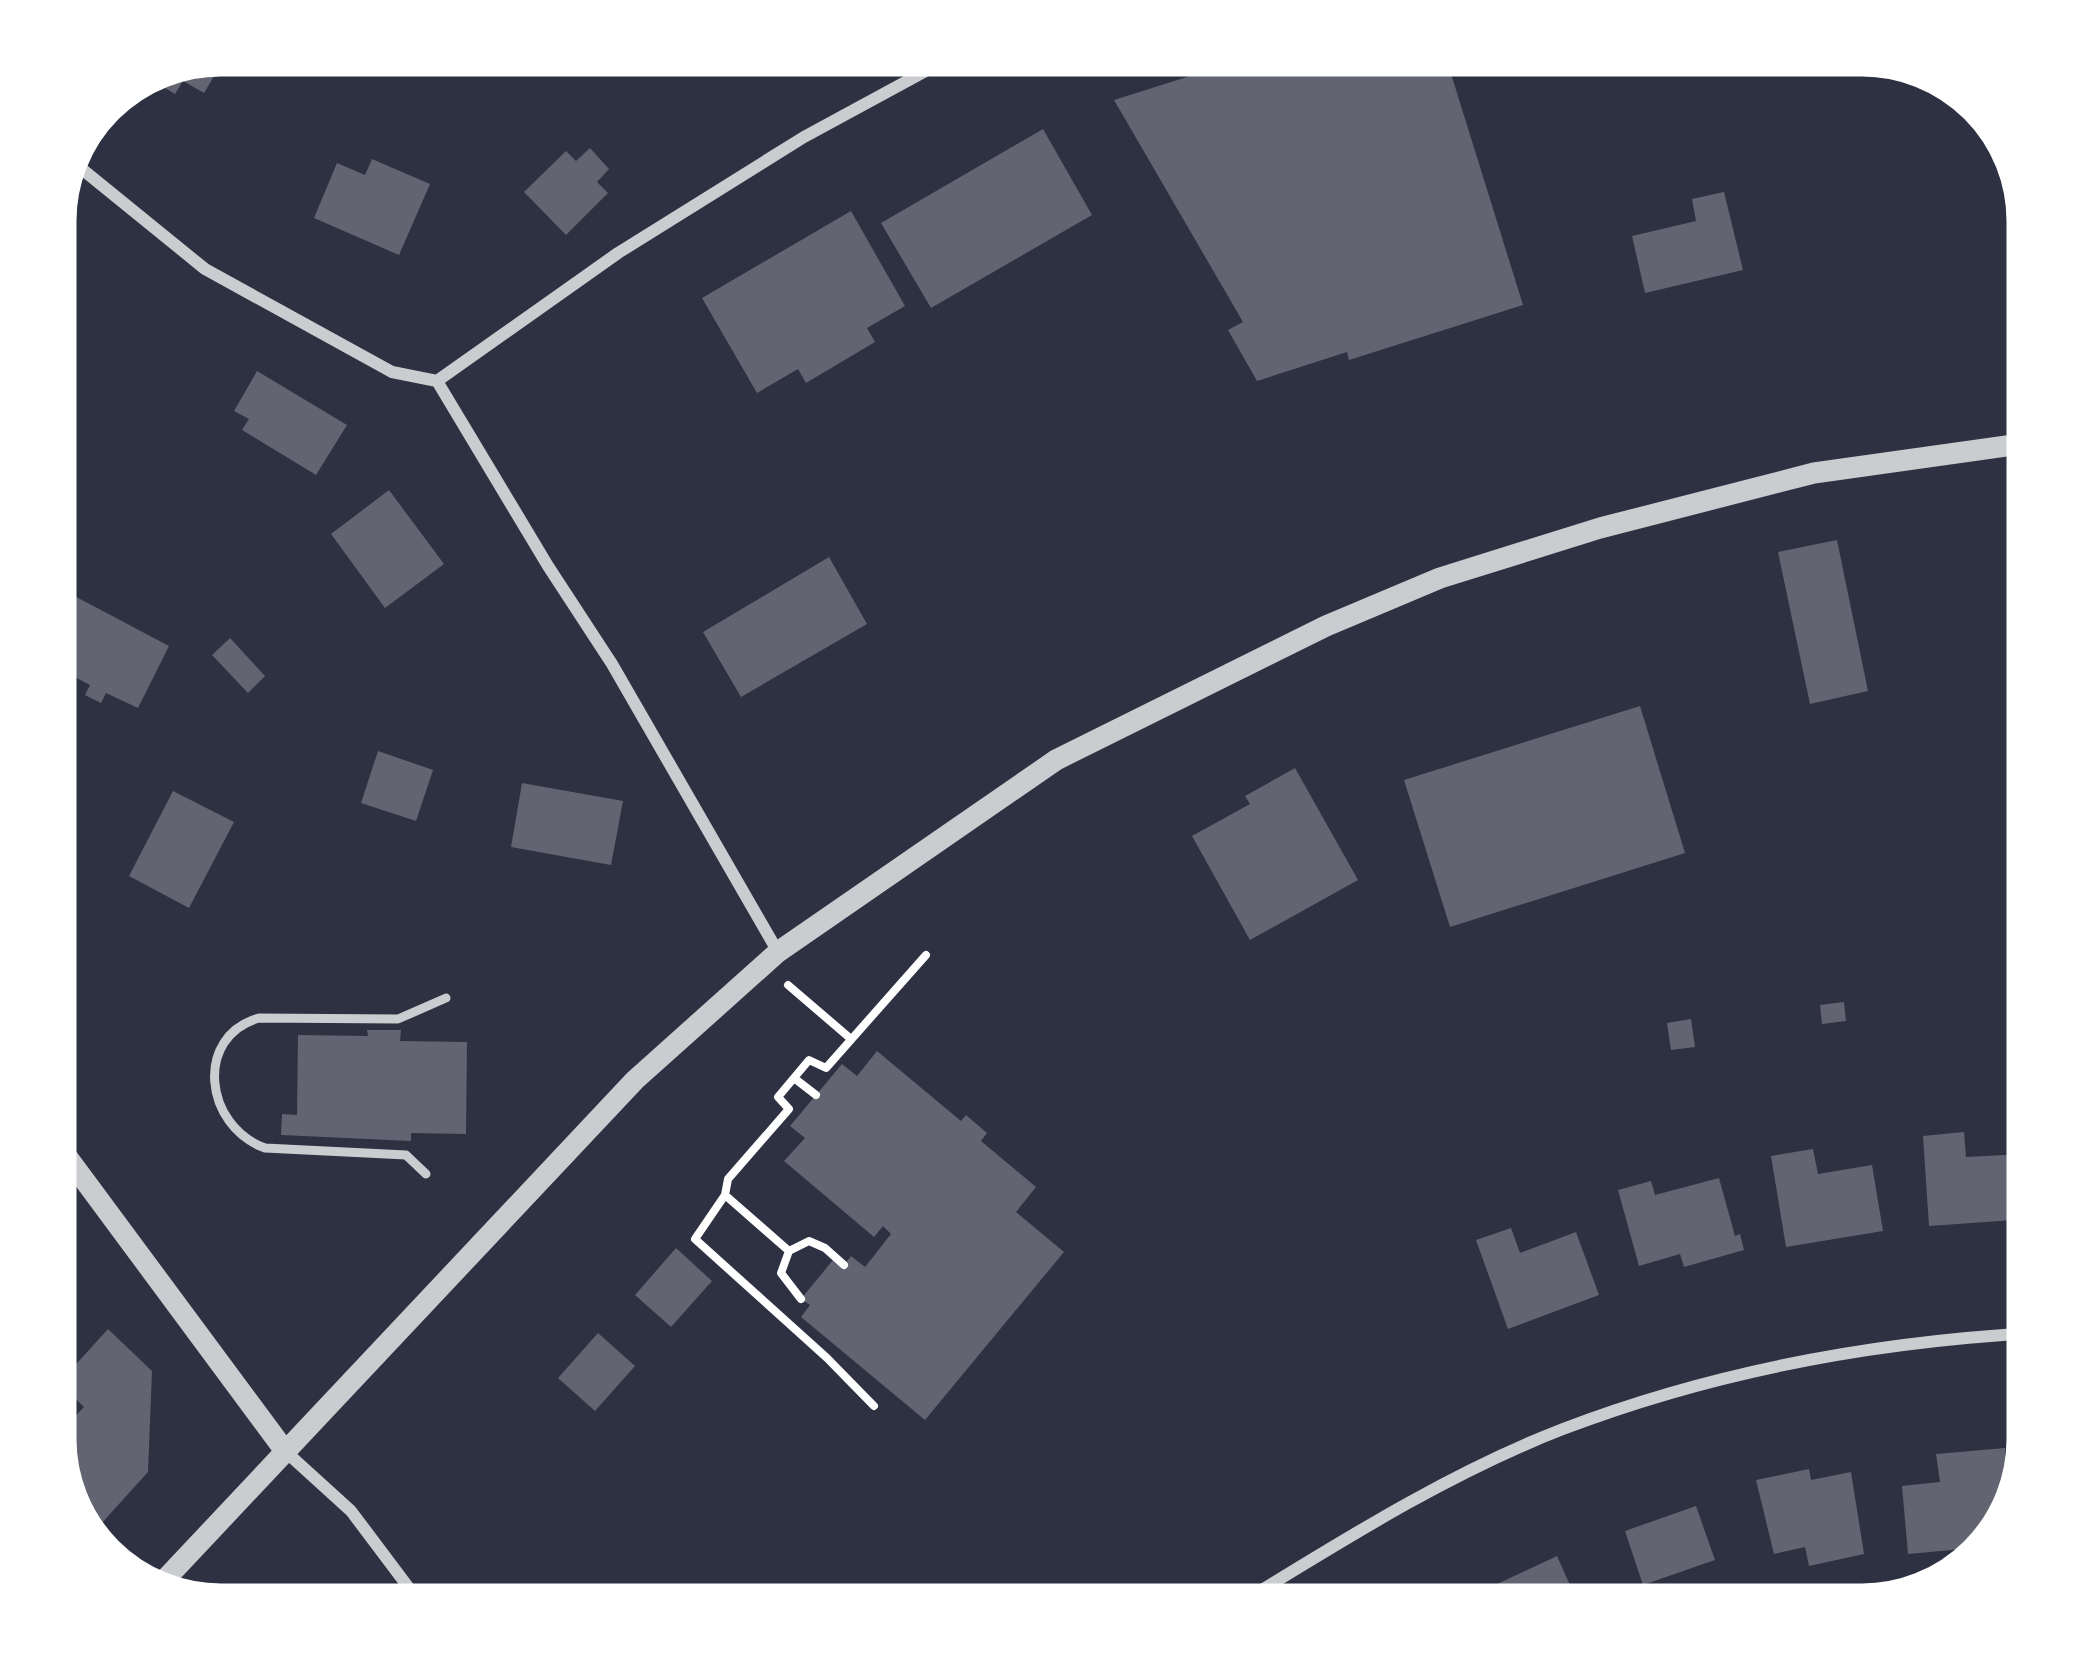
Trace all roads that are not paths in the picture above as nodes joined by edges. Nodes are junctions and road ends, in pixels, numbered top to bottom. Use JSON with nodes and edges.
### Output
{"nodes":[{"id":1,"x":929,"y":69,"type":"edge"},
{"id":2,"x":80,"y":167,"type":"edge"},
{"id":3,"x":437,"y":381,"type":"junction"},
{"id":4,"x":2014,"y":445,"type":"edge"},
{"id":5,"x":771,"y":958,"type":"junction"},
{"id":6,"x":446,"y":998,"type":"dead end"},
{"id":7,"x":69,"y":1159,"type":"edge"},
{"id":8,"x":426,"y":1174,"type":"dead end"},
{"id":9,"x":2014,"y":1334,"type":"edge"},
{"id":10,"x":285,"y":1450,"type":"junction"},
{"id":11,"x":165,"y":1580,"type":"edge"},
{"id":12,"x":412,"y":1591,"type":"edge"},
{"id":13,"x":1262,"y":1591,"type":"edge"}],
"edges":[{"from":1,"to":3,"type":"street"},
{"from":2,"to":3,"type":"street"},
{"from":3,"to":5,"type":"street"},
{"from":4,"to":5,"type":"street"},
{"from":5,"to":10,"type":"street"},
{"from":6,"to":8,"type":"lane"},
{"from":7,"to":10,"type":"street"},
{"from":9,"to":13,"type":"street"},
{"from":10,"to":11,"type":"street"},
{"from":10,"to":12,"type":"street"}]}
